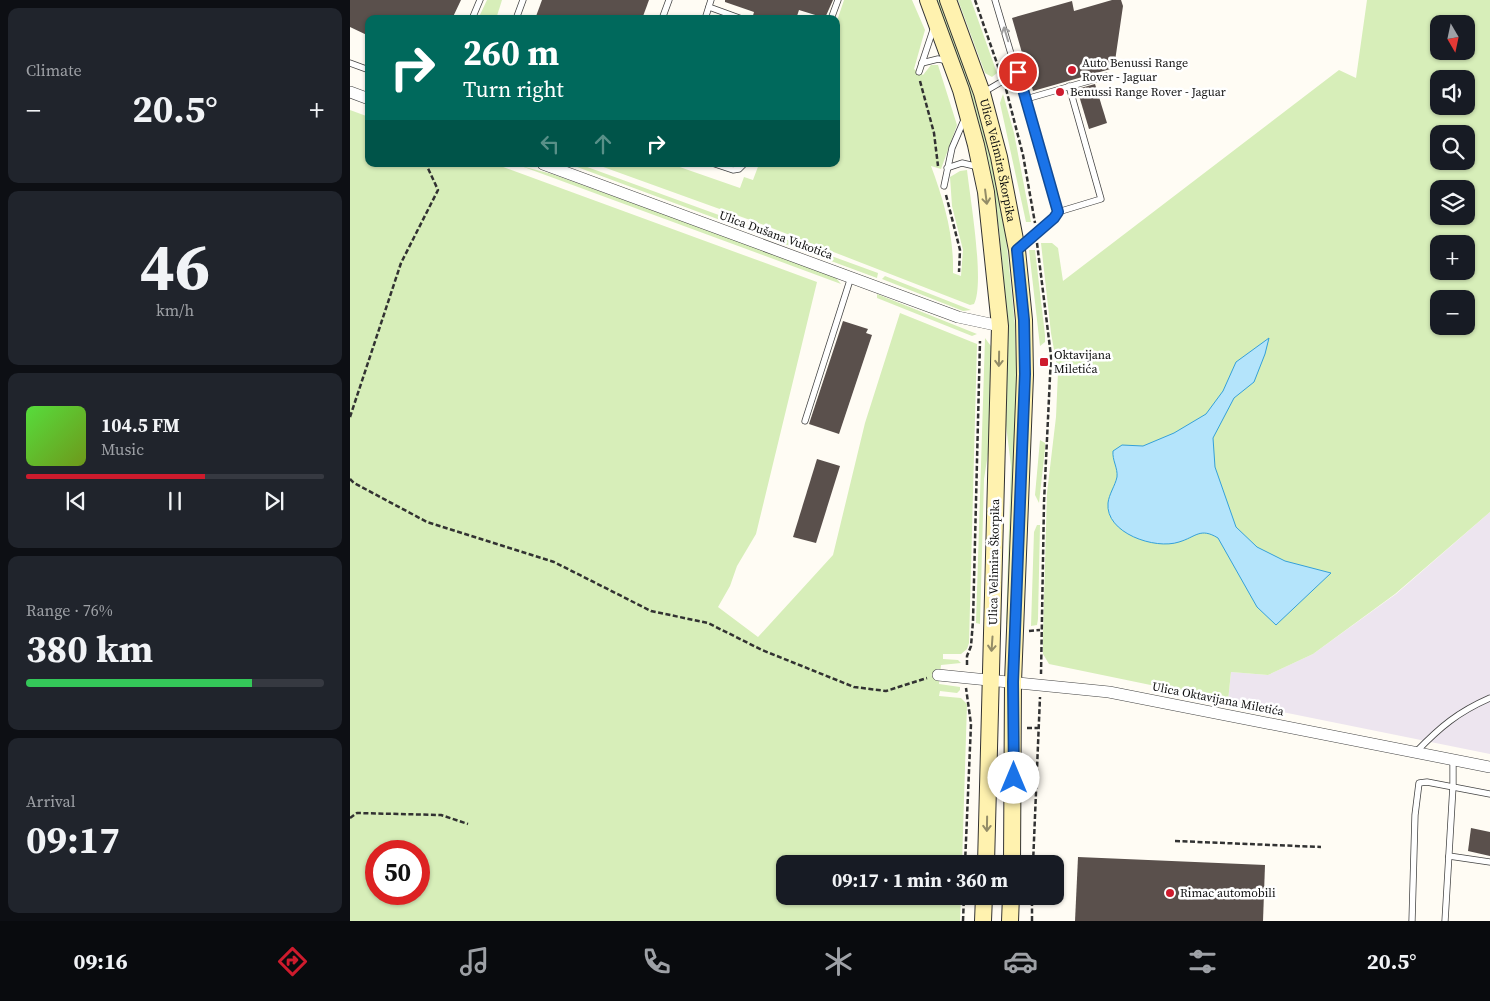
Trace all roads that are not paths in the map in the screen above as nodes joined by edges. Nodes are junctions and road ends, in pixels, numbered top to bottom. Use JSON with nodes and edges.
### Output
{"nodes":[{"id":1,"x":480,"y":0,"type":"edge"},
{"id":2,"x":523,"y":0,"type":"edge"},
{"id":3,"x":668,"y":0,"type":"edge"},
{"id":4,"x":711,"y":0,"type":"edge"},
{"id":5,"x":838,"y":0,"type":"edge"},
{"id":6,"x":928,"y":0,"type":"edge"},
{"id":7,"x":948,"y":0,"type":"edge"},
{"id":8,"x":995,"y":0,"type":"edge"},
{"id":9,"x":708,"y":7,"type":"junction"},
{"id":10,"x":474,"y":15,"type":"edge"},
{"id":11,"x":517,"y":15,"type":"edge"},
{"id":12,"x":663,"y":15,"type":"edge"},
{"id":13,"x":706,"y":15,"type":"edge"},
{"id":14,"x":731,"y":15,"type":"edge"},
{"id":15,"x":832,"y":15,"type":"edge"},
{"id":16,"x":937,"y":21,"type":"junction"},
{"id":17,"x":951,"y":62,"type":"junction"},
{"id":18,"x":350,"y":63,"type":"edge"},
{"id":19,"x":922,"y":63,"type":"junction"},
{"id":20,"x":365,"y":69,"type":"edge"},
{"id":21,"x":919,"y":72,"type":"dead end"},
{"id":22,"x":1018,"y":72,"type":"junction"},
{"id":23,"x":1106,"y":76,"type":"dead end"},
{"id":24,"x":1069,"y":86,"type":"junction"},
{"id":25,"x":350,"y":92,"type":"edge"},
{"id":26,"x":982,"y":93,"type":"junction"},
{"id":27,"x":365,"y":98,"type":"edge"},
{"id":28,"x":1026,"y":98,"type":"junction"},
{"id":29,"x":968,"y":113,"type":"junction"},
{"id":30,"x":551,"y":167,"type":"edge"},
{"id":31,"x":724,"y":167,"type":"edge"},
{"id":32,"x":741,"y":167,"type":"edge"},
{"id":33,"x":980,"y":167,"type":"junction"},
{"id":34,"x":948,"y":168,"type":"junction"},
{"id":35,"x":944,"y":186,"type":"dead end"},
{"id":36,"x":1058,"y":212,"type":"junction"},
{"id":37,"x":1017,"y":250,"type":"junction"},
{"id":38,"x":851,"y":278,"type":"junction"},
{"id":39,"x":1000,"y":326,"type":"junction"},
{"id":40,"x":805,"y":421,"type":"dead end"},
{"id":41,"x":938,"y":675,"type":"road end"},
{"id":42,"x":989,"y":679,"type":"junction"},
{"id":43,"x":1013,"y":682,"type":"junction"},
{"id":44,"x":1490,"y":698,"type":"edge"},
{"id":45,"x":1416,"y":752,"type":"junction"},
{"id":46,"x":1453,"y":758,"type":"junction"},
{"id":47,"x":1490,"y":767,"type":"edge"},
{"id":48,"x":1453,"y":786,"type":"junction"},
{"id":49,"x":1490,"y":794,"type":"edge"},
{"id":50,"x":986,"y":855,"type":"edge"},
{"id":51,"x":1012,"y":855,"type":"edge"},
{"id":52,"x":1449,"y":856,"type":"junction"},
{"id":53,"x":1490,"y":862,"type":"edge"},
{"id":54,"x":984,"y":905,"type":"edge"},
{"id":55,"x":1011,"y":905,"type":"edge"},
{"id":56,"x":983,"y":921,"type":"edge"},
{"id":57,"x":1010,"y":921,"type":"edge"},
{"id":58,"x":1412,"y":921,"type":"edge"},
{"id":59,"x":1445,"y":921,"type":"edge"}],
"edges":[{"from":1,"to":10,"type":"lane"},
{"from":2,"to":11,"type":"lane"},
{"from":3,"to":12,"type":"lane"},
{"from":4,"to":9,"type":"lane"},
{"from":5,"to":15,"type":"lane"},
{"from":6,"to":16,"type":"main road","name":"Ulica Velimira Škorpika"},
{"from":7,"to":26,"type":"main road","name":"Ulica Velimira Škorpika"},
{"from":22,"to":8,"type":"lane","one_way":true},
{"from":9,"to":13,"type":"lane"},
{"from":9,"to":14,"type":"lane"},
{"from":16,"to":17,"type":"main road","name":"Ulica Velimira Škorpika"},
{"from":16,"to":19,"type":"lane"},
{"from":17,"to":19,"type":"lane"},
{"from":17,"to":29,"type":"main road","name":"Ulica Velimira Škorpika"},
{"from":18,"to":20,"type":"lane"},
{"from":19,"to":21,"type":"lane"},
{"from":22,"to":26,"type":"lane"},
{"from":22,"to":28,"type":"lane"},
{"from":23,"to":24,"type":"lane"},
{"from":24,"to":28,"type":"lane"},
{"from":24,"to":36,"type":"lane"},
{"from":25,"to":27,"type":"street"},
{"from":26,"to":37,"type":"main road","name":"Ulica Velimira Škorpika"},
{"from":28,"to":36,"type":"lane"},
{"from":29,"to":33,"type":"main road","name":"Ulica Velimira Škorpika"},
{"from":29,"to":34,"type":"lane"},
{"from":30,"to":38,"type":"street","name":"Ulica Dušana Vukotića"},
{"from":31,"to":32,"type":"lane"},
{"from":33,"to":34,"type":"lane"},
{"from":33,"to":39,"type":"main road","name":"Ulica Velimira Škorpika","one_way":true},
{"from":34,"to":35,"type":"lane"},
{"from":36,"to":37,"type":"lane"},
{"from":37,"to":43,"type":"main road","name":"Ulica Velimira Škorpika"},
{"from":38,"to":39,"type":"street","name":"Ulica Dušana Vukotića"},
{"from":38,"to":40,"type":"lane"},
{"from":39,"to":42,"type":"main road","name":"Ulica Velimira Škorpika","one_way":true},
{"from":41,"to":42,"type":"street","name":"Ulica Oktavijana Miletića"},
{"from":42,"to":43,"type":"street","name":"Ulica Oktavijana Miletića"},
{"from":42,"to":50,"type":"main road","name":"Ulica Velimira Škorpika","one_way":true},
{"from":43,"to":45,"type":"street","name":"Ulica Oktavijana Miletića"},
{"from":43,"to":51,"type":"main road","name":"Ulica Velimira Škorpika"},
{"from":44,"to":45,"type":"lane"},
{"from":45,"to":46,"type":"street","name":"Ulica Oktavijana Miletića"},
{"from":46,"to":47,"type":"street","name":"Ulica Oktavijana Miletića"},
{"from":46,"to":48,"type":"lane"},
{"from":48,"to":49,"type":"lane"},
{"from":48,"to":52,"type":"lane"},
{"from":48,"to":58,"type":"lane"},
{"from":52,"to":53,"type":"lane"},
{"from":52,"to":59,"type":"lane"},
{"from":54,"to":56,"type":"main road"},
{"from":55,"to":57,"type":"main road"}]}
